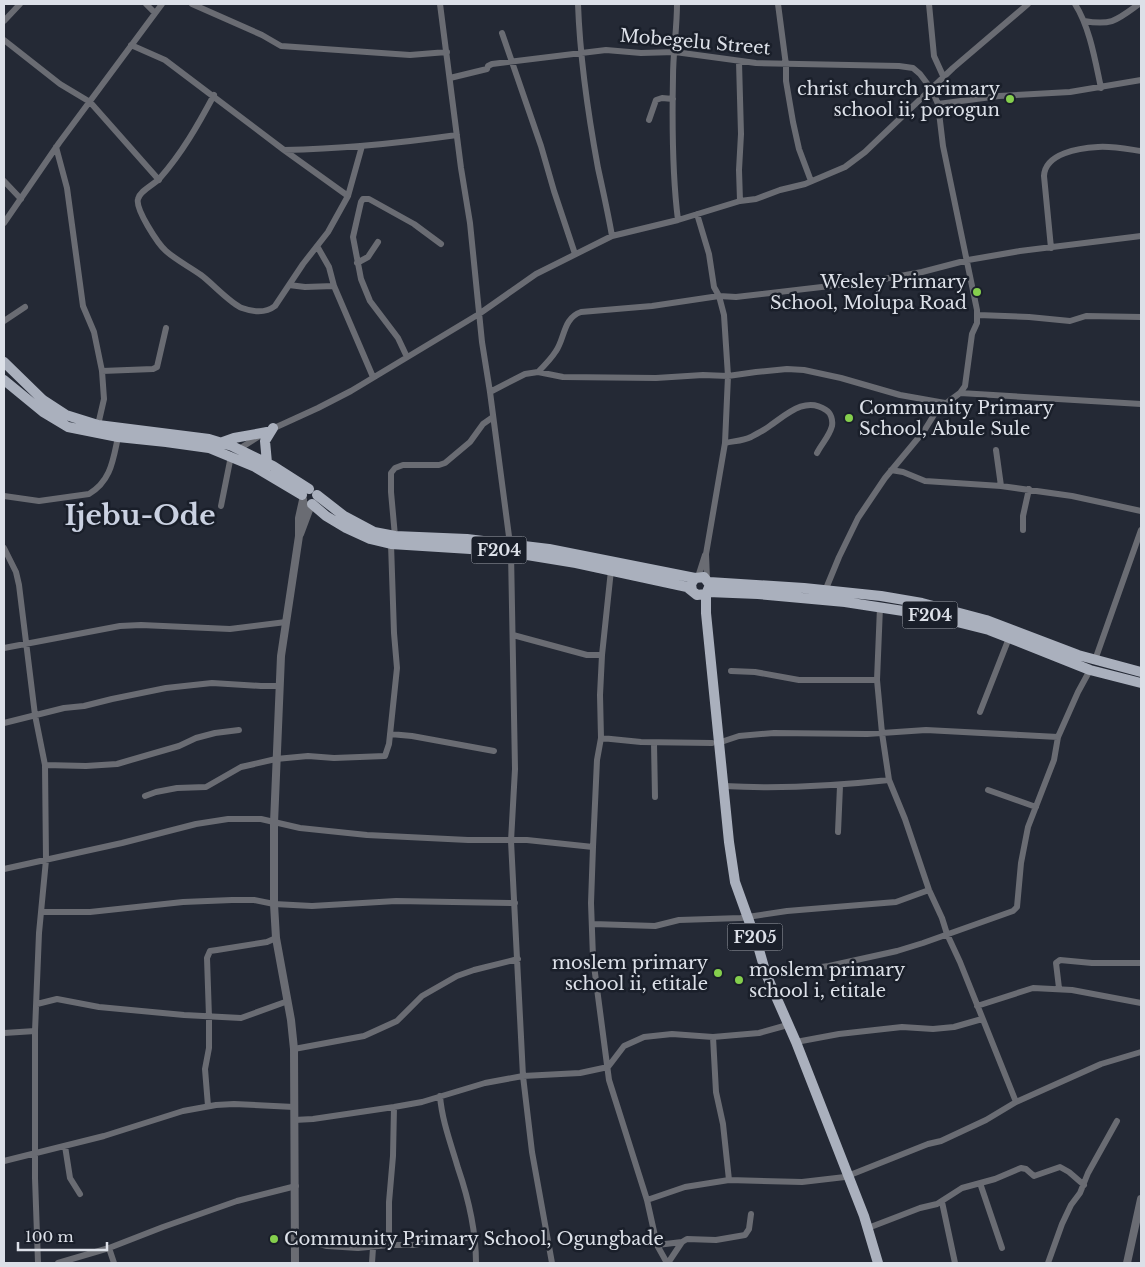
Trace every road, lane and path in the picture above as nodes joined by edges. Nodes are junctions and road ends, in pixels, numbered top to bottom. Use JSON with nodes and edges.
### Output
{"nodes":[{"id":1,"x":20,"y":4,"type":"edge"},
{"id":2,"x":146,"y":4,"type":"edge"},
{"id":3,"x":162,"y":4,"type":"edge"},
{"id":4,"x":192,"y":4,"type":"edge"},
{"id":5,"x":440,"y":4,"type":"edge"},
{"id":6,"x":578,"y":4,"type":"edge"},
{"id":7,"x":677,"y":4,"type":"edge"},
{"id":8,"x":778,"y":4,"type":"edge"},
{"id":9,"x":930,"y":4,"type":"edge"},
{"id":10,"x":1028,"y":4,"type":"edge"},
{"id":11,"x":1075,"y":4,"type":"edge"},
{"id":12,"x":1139,"y":4,"type":"edge"},
{"id":13,"x":155,"y":13,"type":"junction"},
{"id":14,"x":4,"y":21,"type":"edge"},
{"id":15,"x":1084,"y":21,"type":"junction"},
{"id":16,"x":502,"y":33,"type":"dead end"},
{"id":17,"x":4,"y":40,"type":"edge"},
{"id":18,"x":131,"y":45,"type":"junction"},
{"id":19,"x":447,"y":52,"type":"junction"},
{"id":20,"x":580,"y":52,"type":"junction"},
{"id":21,"x":675,"y":52,"type":"junction"},
{"id":22,"x":739,"y":62,"type":"junction"},
{"id":23,"x":511,"y":63,"type":"junction"},
{"id":24,"x":786,"y":64,"type":"junction"},
{"id":25,"x":450,"y":78,"type":"junction"},
{"id":26,"x":944,"y":78,"type":"junction"},
{"id":27,"x":1141,"y":80,"type":"edge"},
{"id":28,"x":1101,"y":88,"type":"junction"},
{"id":29,"x":932,"y":90,"type":"junction"},
{"id":30,"x":214,"y":96,"type":"junction"},
{"id":31,"x":673,"y":99,"type":"junction"},
{"id":32,"x":90,"y":102,"type":"junction"},
{"id":33,"x":938,"y":104,"type":"junction"},
{"id":34,"x":649,"y":120,"type":"dead end"},
{"id":35,"x":457,"y":135,"type":"junction"},
{"id":36,"x":362,"y":146,"type":"junction"},
{"id":37,"x":56,"y":148,"type":"junction"},
{"id":38,"x":284,"y":150,"type":"junction"},
{"id":39,"x":1141,"y":151,"type":"edge"},
{"id":40,"x":159,"y":180,"type":"junction"},
{"id":41,"x":4,"y":181,"type":"edge"},
{"id":42,"x":811,"y":182,"type":"junction"},
{"id":43,"x":348,"y":196,"type":"junction"},
{"id":44,"x":21,"y":199,"type":"junction"},
{"id":45,"x":740,"y":201,"type":"junction"},
{"id":46,"x":697,"y":214,"type":"junction"},
{"id":47,"x":678,"y":220,"type":"junction"},
{"id":48,"x":4,"y":223,"type":"edge"},
{"id":49,"x":612,"y":236,"type":"junction"},
{"id":50,"x":1141,"y":236,"type":"edge"},
{"id":51,"x":378,"y":242,"type":"dead end"},
{"id":52,"x":441,"y":244,"type":"dead end"},
{"id":53,"x":316,"y":246,"type":"junction"},
{"id":54,"x":1051,"y":248,"type":"junction"},
{"id":55,"x":575,"y":254,"type":"junction"},
{"id":56,"x":968,"y":260,"type":"junction"},
{"id":57,"x":357,"y":263,"type":"junction"},
{"id":58,"x":289,"y":285,"type":"junction"},
{"id":59,"x":334,"y":286,"type":"junction"},
{"id":60,"x":719,"y":296,"type":"junction"},
{"id":61,"x":25,"y":307,"type":"dead end"},
{"id":62,"x":479,"y":314,"type":"junction"},
{"id":63,"x":978,"y":316,"type":"junction"},
{"id":64,"x":1141,"y":317,"type":"edge"},
{"id":65,"x":4,"y":321,"type":"edge"},
{"id":66,"x":166,"y":328,"type":"dead end"},
{"id":67,"x":407,"y":357,"type":"junction"},
{"id":68,"x":4,"y":362,"type":"edge"},
{"id":69,"x":102,"y":371,"type":"junction"},
{"id":70,"x":538,"y":372,"type":"junction"},
{"id":71,"x":728,"y":376,"type":"junction"},
{"id":72,"x":373,"y":377,"type":"junction"},
{"id":73,"x":4,"y":380,"type":"edge"},
{"id":74,"x":490,"y":392,"type":"junction"},
{"id":75,"x":960,"y":392,"type":"junction"},
{"id":76,"x":945,"y":403,"type":"junction"},
{"id":77,"x":1141,"y":404,"type":"edge"},
{"id":78,"x":493,"y":418,"type":"junction"},
{"id":79,"x":98,"y":424,"type":"junction"},
{"id":80,"x":270,"y":430,"type":"junction"},
{"id":81,"x":118,"y":437,"type":"junction"},
{"id":82,"x":220,"y":443,"type":"junction"},
{"id":83,"x":725,"y":443,"type":"junction"},
{"id":84,"x":996,"y":450,"type":"dead end"},
{"id":85,"x":235,"y":453,"type":"junction"},
{"id":86,"x":817,"y":453,"type":"dead end"},
{"id":87,"x":267,"y":463,"type":"junction"},
{"id":88,"x":891,"y":470,"type":"junction"},
{"id":89,"x":1001,"y":486,"type":"junction"},
{"id":90,"x":1029,"y":489,"type":"junction"},
{"id":91,"x":4,"y":496,"type":"edge"},
{"id":92,"x":308,"y":498,"type":"junction"},
{"id":93,"x":221,"y":506,"type":"dead end"},
{"id":94,"x":1141,"y":511,"type":"edge"},
{"id":95,"x":1023,"y":530,"type":"dead end"},
{"id":96,"x":1141,"y":530,"type":"edge"},
{"id":97,"x":393,"y":540,"type":"junction"},
{"id":98,"x":4,"y":548,"type":"edge"},
{"id":99,"x":510,"y":548,"type":"junction"},
{"id":100,"x":611,"y":570,"type":"junction"},
{"id":101,"x":701,"y":586,"type":"junction"},
{"id":102,"x":825,"y":591,"type":"junction"},
{"id":103,"x":880,"y":607,"type":"junction"},
{"id":104,"x":286,"y":622,"type":"junction"},
{"id":105,"x":513,"y":636,"type":"junction"},
{"id":106,"x":1009,"y":638,"type":"junction"},
{"id":107,"x":27,"y":644,"type":"junction"},
{"id":108,"x":4,"y":648,"type":"edge"},
{"id":109,"x":602,"y":655,"type":"junction"},
{"id":110,"x":1092,"y":665,"type":"junction"},
{"id":111,"x":730,"y":671,"type":"dead end"},
{"id":112,"x":1141,"y":672,"type":"edge"},
{"id":113,"x":877,"y":680,"type":"junction"},
{"id":114,"x":1141,"y":683,"type":"edge"},
{"id":115,"x":280,"y":686,"type":"junction"},
{"id":116,"x":980,"y":712,"type":"dead end"},
{"id":117,"x":35,"y":715,"type":"junction"},
{"id":118,"x":4,"y":722,"type":"edge"},
{"id":119,"x":239,"y":730,"type":"dead end"},
{"id":120,"x":882,"y":732,"type":"junction"},
{"id":121,"x":390,"y":734,"type":"junction"},
{"id":122,"x":1058,"y":737,"type":"junction"},
{"id":123,"x":601,"y":738,"type":"junction"},
{"id":124,"x":654,"y":743,"type":"junction"},
{"id":125,"x":715,"y":743,"type":"junction"},
{"id":126,"x":494,"y":751,"type":"dead end"},
{"id":127,"x":276,"y":759,"type":"junction"},
{"id":128,"x":45,"y":765,"type":"junction"},
{"id":129,"x":889,"y":780,"type":"junction"},
{"id":130,"x":724,"y":786,"type":"junction"},
{"id":131,"x":840,"y":786,"type":"junction"},
{"id":132,"x":988,"y":790,"type":"dead end"},
{"id":133,"x":145,"y":796,"type":"dead end"},
{"id":134,"x":655,"y":797,"type":"dead end"},
{"id":135,"x":1036,"y":807,"type":"junction"},
{"id":136,"x":274,"y":823,"type":"junction"},
{"id":137,"x":838,"y":832,"type":"dead end"},
{"id":138,"x":511,"y":841,"type":"junction"},
{"id":139,"x":593,"y":847,"type":"junction"},
{"id":140,"x":46,"y":860,"type":"junction"},
{"id":141,"x":4,"y":869,"type":"edge"},
{"id":142,"x":929,"y":890,"type":"junction"},
{"id":143,"x":515,"y":903,"type":"junction"},
{"id":144,"x":274,"y":904,"type":"junction"},
{"id":145,"x":41,"y":912,"type":"junction"},
{"id":146,"x":744,"y":918,"type":"junction"},
{"id":147,"x":593,"y":924,"type":"junction"},
{"id":148,"x":947,"y":934,"type":"junction"},
{"id":149,"x":276,"y":938,"type":"junction"},
{"id":150,"x":518,"y":959,"type":"junction"},
{"id":151,"x":1141,"y":963,"type":"edge"},
{"id":152,"x":766,"y":974,"type":"junction"},
{"id":153,"x":1059,"y":988,"type":"junction"},
{"id":154,"x":288,"y":1001,"type":"junction"},
{"id":155,"x":1141,"y":1003,"type":"edge"},
{"id":156,"x":37,"y":1004,"type":"junction"},
{"id":157,"x":977,"y":1006,"type":"junction"},
{"id":158,"x":209,"y":1017,"type":"junction"},
{"id":159,"x":982,"y":1019,"type":"junction"},
{"id":160,"x":784,"y":1026,"type":"junction"},
{"id":161,"x":35,"y":1031,"type":"junction"},
{"id":162,"x":4,"y":1032,"type":"edge"},
{"id":163,"x":713,"y":1036,"type":"junction"},
{"id":164,"x":796,"y":1042,"type":"junction"},
{"id":165,"x":294,"y":1049,"type":"junction"},
{"id":166,"x":1141,"y":1052,"type":"edge"},
{"id":167,"x":608,"y":1067,"type":"junction"},
{"id":168,"x":523,"y":1076,"type":"junction"},
{"id":169,"x":440,"y":1096,"type":"junction"},
{"id":170,"x":1016,"y":1102,"type":"junction"},
{"id":171,"x":208,"y":1106,"type":"junction"},
{"id":172,"x":294,"y":1107,"type":"junction"},
{"id":173,"x":394,"y":1108,"type":"junction"},
{"id":174,"x":294,"y":1120,"type":"junction"},
{"id":175,"x":1117,"y":1121,"type":"dead end"},
{"id":176,"x":65,"y":1146,"type":"junction"},
{"id":177,"x":36,"y":1154,"type":"junction"},
{"id":178,"x":4,"y":1161,"type":"edge"},
{"id":179,"x":847,"y":1177,"type":"junction"},
{"id":180,"x":729,"y":1180,"type":"junction"},
{"id":181,"x":980,"y":1183,"type":"junction"},
{"id":182,"x":1084,"y":1185,"type":"junction"},
{"id":183,"x":296,"y":1186,"type":"junction"},
{"id":184,"x":80,"y":1194,"type":"dead end"},
{"id":185,"x":1141,"y":1199,"type":"edge"},
{"id":186,"x":647,"y":1200,"type":"junction"},
{"id":187,"x":942,"y":1202,"type":"junction"},
{"id":188,"x":751,"y":1214,"type":"dead end"},
{"id":189,"x":868,"y":1228,"type":"junction"},
{"id":190,"x":296,"y":1237,"type":"junction"},
{"id":191,"x":476,"y":1237,"type":"junction"},
{"id":192,"x":682,"y":1242,"type":"junction"},
{"id":193,"x":389,"y":1245,"type":"junction"},
{"id":194,"x":657,"y":1245,"type":"junction"},
{"id":195,"x":109,"y":1248,"type":"junction"},
{"id":196,"x":373,"y":1248,"type":"junction"},
{"id":197,"x":1002,"y":1248,"type":"dead end"},
{"id":198,"x":38,"y":1263,"type":"edge"},
{"id":199,"x":58,"y":1263,"type":"edge"},
{"id":200,"x":114,"y":1263,"type":"edge"},
{"id":201,"x":295,"y":1263,"type":"edge"},
{"id":202,"x":372,"y":1263,"type":"edge"},
{"id":203,"x":476,"y":1263,"type":"edge"},
{"id":204,"x":552,"y":1263,"type":"edge"},
{"id":205,"x":668,"y":1263,"type":"edge"},
{"id":206,"x":873,"y":1263,"type":"edge"},
{"id":207,"x":878,"y":1263,"type":"edge"},
{"id":208,"x":955,"y":1263,"type":"edge"},
{"id":209,"x":1048,"y":1263,"type":"edge"},
{"id":210,"x":1127,"y":1263,"type":"edge"}],
"edges":[{"from":1,"to":14,"type":"street"},
{"from":2,"to":13,"type":"street"},
{"from":3,"to":13,"type":"street"},
{"from":4,"to":19,"type":"street"},
{"from":5,"to":19,"type":"street"},
{"from":6,"to":20,"type":"street"},
{"from":7,"to":21,"type":"street"},
{"from":8,"to":24,"type":"street"},
{"from":9,"to":26,"type":"street"},
{"from":10,"to":26,"type":"street"},
{"from":11,"to":15,"type":"street"},
{"from":12,"to":15,"type":"street"},
{"from":13,"to":18,"type":"street"},
{"from":15,"to":28,"type":"street"},
{"from":16,"to":23,"type":"street"},
{"from":17,"to":32,"type":"street"},
{"from":18,"to":30,"type":"street"},
{"from":18,"to":32,"type":"street"},
{"from":19,"to":25,"type":"street"},
{"from":20,"to":21,"type":"street","name":"Mobegelu Street"},
{"from":20,"to":23,"type":"street","name":"Mobegelu Street"},
{"from":20,"to":49,"type":"street"},
{"from":21,"to":22,"type":"street","name":"Mobegelu Street"},
{"from":21,"to":31,"type":"street"},
{"from":22,"to":24,"type":"street","name":"Mobegelu Street"},
{"from":22,"to":45,"type":"street"},
{"from":23,"to":25,"type":"street","name":"Mobegelu Street"},
{"from":23,"to":55,"type":"street"},
{"from":24,"to":29,"type":"street","name":"Mobegelu Street"},
{"from":24,"to":42,"type":"street"},
{"from":25,"to":35,"type":"street"},
{"from":26,"to":29,"type":"street"},
{"from":27,"to":28,"type":"street"},
{"from":28,"to":33,"type":"street"},
{"from":29,"to":33,"type":"street","name":"Mobegelu Street"},
{"from":29,"to":42,"type":"street"},
{"from":30,"to":38,"type":"street"},
{"from":30,"to":40,"type":"street"},
{"from":31,"to":34,"type":"street"},
{"from":31,"to":47,"type":"street"},
{"from":32,"to":37,"type":"street"},
{"from":32,"to":40,"type":"street"},
{"from":33,"to":56,"type":"street","name":"Mobegelu Street"},
{"from":35,"to":36,"type":"street"},
{"from":35,"to":62,"type":"street"},
{"from":36,"to":38,"type":"street"},
{"from":36,"to":43,"type":"street"},
{"from":37,"to":44,"type":"street"},
{"from":37,"to":69,"type":"street"},
{"from":38,"to":43,"type":"street"},
{"from":39,"to":54,"type":"street"},
{"from":40,"to":58,"type":"street"},
{"from":41,"to":44,"type":"street"},
{"from":42,"to":45,"type":"street"},
{"from":43,"to":53,"type":"street"},
{"from":44,"to":48,"type":"street"},
{"from":45,"to":46,"type":"street"},
{"from":46,"to":47,"type":"street"},
{"from":46,"to":60,"type":"street"},
{"from":47,"to":49,"type":"street"},
{"from":49,"to":55,"type":"street"},
{"from":50,"to":54,"type":"street"},
{"from":51,"to":57,"type":"street"},
{"from":52,"to":57,"type":"street"},
{"from":53,"to":58,"type":"street"},
{"from":53,"to":59,"type":"street"},
{"from":54,"to":56,"type":"street"},
{"from":55,"to":62,"type":"street"},
{"from":56,"to":60,"type":"street"},
{"from":56,"to":63,"type":"street","name":"Mobegelu Street"},
{"from":57,"to":67,"type":"street"},
{"from":58,"to":59,"type":"street"},
{"from":59,"to":72,"type":"street"},
{"from":60,"to":70,"type":"street"},
{"from":60,"to":71,"type":"street"},
{"from":61,"to":65,"type":"street"},
{"from":62,"to":67,"type":"street"},
{"from":62,"to":74,"type":"street"},
{"from":63,"to":64,"type":"street"},
{"from":63,"to":75,"type":"street"},
{"from":66,"to":69,"type":"street"},
{"from":67,"to":72,"type":"street"},
{"from":68,"to":79,"type":"main road","number":"F204"},
{"from":69,"to":79,"type":"street"},
{"from":70,"to":71,"type":"street"},
{"from":70,"to":74,"type":"street"},
{"from":71,"to":76,"type":"street"},
{"from":71,"to":83,"type":"street"},
{"from":72,"to":80,"type":"street"},
{"from":73,"to":81,"type":"main road","number":"F204"},
{"from":74,"to":78,"type":"street"},
{"from":75,"to":76,"type":"street"},
{"from":75,"to":77,"type":"street"},
{"from":76,"to":88,"type":"street"},
{"from":78,"to":97,"type":"street"},
{"from":78,"to":99,"type":"street"},
{"from":79,"to":82,"type":"main road","number":"F204"},
{"from":80,"to":82,"type":"main road"},
{"from":80,"to":85,"type":"street"},
{"from":80,"to":87,"type":"main road"},
{"from":81,"to":85,"type":"main road","number":"F204"},
{"from":81,"to":91,"type":"street"},
{"from":82,"to":85,"type":"main road","number":"F204"},
{"from":83,"to":86,"type":"street"},
{"from":83,"to":101,"type":"street"},
{"from":84,"to":89,"type":"street"},
{"from":85,"to":87,"type":"main road","number":"F204"},
{"from":85,"to":92,"type":"main road","number":"F204"},
{"from":85,"to":93,"type":"street"},
{"from":87,"to":92,"type":"main road","number":"F204"},
{"from":88,"to":89,"type":"street"},
{"from":88,"to":102,"type":"street"},
{"from":89,"to":90,"type":"street"},
{"from":90,"to":94,"type":"street"},
{"from":90,"to":95,"type":"street"},
{"from":92,"to":97,"type":"main road","number":"F204"},
{"from":92,"to":104,"type":"street"},
{"from":96,"to":110,"type":"street"},
{"from":97,"to":99,"type":"main road","number":"F204"},
{"from":97,"to":121,"type":"street"},
{"from":98,"to":107,"type":"street"},
{"from":99,"to":100,"type":"main road","number":"F204"},
{"from":99,"to":101,"type":"main road","number":"F204"},
{"from":99,"to":105,"type":"street"},
{"from":100,"to":101,"type":"main road","number":"F204"},
{"from":100,"to":109,"type":"street"},
{"from":101,"to":102,"type":"main road","number":"F204"},
{"from":101,"to":103,"type":"main road","number":"F204"},
{"from":101,"to":125,"type":"main road","number":"F205"},
{"from":102,"to":110,"type":"main road","number":"F204"},
{"from":103,"to":106,"type":"main road","number":"F204"},
{"from":103,"to":113,"type":"street"},
{"from":104,"to":107,"type":"street"},
{"from":104,"to":115,"type":"street"},
{"from":105,"to":109,"type":"street"},
{"from":105,"to":138,"type":"street"},
{"from":106,"to":110,"type":"main road","number":"F204"},
{"from":106,"to":116,"type":"street"},
{"from":107,"to":108,"type":"street"},
{"from":107,"to":117,"type":"street"},
{"from":109,"to":123,"type":"street"},
{"from":110,"to":112,"type":"main road","number":"F204"},
{"from":110,"to":114,"type":"main road","number":"F204"},
{"from":110,"to":122,"type":"street"},
{"from":111,"to":113,"type":"street"},
{"from":113,"to":120,"type":"street"},
{"from":115,"to":117,"type":"street"},
{"from":115,"to":127,"type":"street"},
{"from":117,"to":118,"type":"street"},
{"from":117,"to":128,"type":"street"},
{"from":119,"to":128,"type":"street"},
{"from":120,"to":122,"type":"street"},
{"from":120,"to":125,"type":"street"},
{"from":120,"to":129,"type":"street"},
{"from":121,"to":126,"type":"street"},
{"from":121,"to":127,"type":"street"},
{"from":122,"to":135,"type":"street"},
{"from":123,"to":124,"type":"street"},
{"from":123,"to":139,"type":"street"},
{"from":124,"to":125,"type":"street"},
{"from":124,"to":134,"type":"street"},
{"from":125,"to":130,"type":"main road","number":"F205"},
{"from":125,"to":146,"type":"main road","number":"F205"},
{"from":127,"to":133,"type":"street"},
{"from":127,"to":136,"type":"street"},
{"from":128,"to":140,"type":"street"},
{"from":129,"to":131,"type":"street"},
{"from":129,"to":142,"type":"street"},
{"from":130,"to":131,"type":"street"},
{"from":130,"to":146,"type":"main road","number":"F205"},
{"from":131,"to":137,"type":"street"},
{"from":132,"to":135,"type":"street"},
{"from":135,"to":148,"type":"street"},
{"from":136,"to":138,"type":"street"},
{"from":136,"to":140,"type":"street"},
{"from":136,"to":144,"type":"street"},
{"from":138,"to":139,"type":"street"},
{"from":138,"to":143,"type":"street"},
{"from":139,"to":147,"type":"street"},
{"from":140,"to":141,"type":"street"},
{"from":140,"to":145,"type":"street"},
{"from":142,"to":146,"type":"street"},
{"from":142,"to":148,"type":"street"},
{"from":143,"to":144,"type":"street"},
{"from":143,"to":150,"type":"street"},
{"from":144,"to":145,"type":"street"},
{"from":144,"to":149,"type":"street"},
{"from":145,"to":156,"type":"street"},
{"from":146,"to":147,"type":"street"},
{"from":146,"to":152,"type":"main road","number":"F205"},
{"from":146,"to":160,"type":"main road","number":"F205"},
{"from":147,"to":167,"type":"street"},
{"from":148,"to":152,"type":"street"},
{"from":148,"to":157,"type":"street"},
{"from":149,"to":154,"type":"street"},
{"from":149,"to":158,"type":"street"},
{"from":150,"to":165,"type":"street"},
{"from":150,"to":168,"type":"street"},
{"from":151,"to":153,"type":"street"},
{"from":152,"to":164,"type":"main road","number":"F205"},
{"from":153,"to":155,"type":"street"},
{"from":153,"to":157,"type":"street"},
{"from":154,"to":158,"type":"street"},
{"from":154,"to":165,"type":"street"},
{"from":156,"to":158,"type":"street"},
{"from":156,"to":161,"type":"street"},
{"from":157,"to":159,"type":"street"},
{"from":158,"to":171,"type":"street"},
{"from":159,"to":164,"type":"street"},
{"from":159,"to":170,"type":"street"},
{"from":160,"to":163,"type":"street"},
{"from":160,"to":179,"type":"main road","number":"F205"},
{"from":161,"to":162,"type":"street"},
{"from":161,"to":177,"type":"street"},
{"from":163,"to":167,"type":"street"},
{"from":163,"to":180,"type":"street"},
{"from":164,"to":179,"type":"main road","number":"F205"},
{"from":165,"to":172,"type":"street"},
{"from":166,"to":170,"type":"street"},
{"from":167,"to":168,"type":"street"},
{"from":167,"to":186,"type":"street"},
{"from":168,"to":169,"type":"street"},
{"from":168,"to":204,"type":"street"},
{"from":169,"to":173,"type":"street"},
{"from":169,"to":191,"type":"street"},
{"from":170,"to":179,"type":"street"},
{"from":171,"to":172,"type":"street"},
{"from":171,"to":176,"type":"street"},
{"from":172,"to":174,"type":"street"},
{"from":173,"to":174,"type":"street"},
{"from":173,"to":193,"type":"street"},
{"from":174,"to":183,"type":"street"},
{"from":175,"to":182,"type":"street"},
{"from":176,"to":177,"type":"street"},
{"from":176,"to":184,"type":"street"},
{"from":177,"to":178,"type":"street"},
{"from":177,"to":198,"type":"street"},
{"from":179,"to":180,"type":"street"},
{"from":179,"to":189,"type":"main road","number":"F205"},
{"from":179,"to":206,"type":"main road","number":"F205"},
{"from":180,"to":186,"type":"street"},
{"from":181,"to":182,"type":"street"},
{"from":181,"to":187,"type":"street"},
{"from":181,"to":197,"type":"street"},
{"from":182,"to":209,"type":"street"},
{"from":183,"to":190,"type":"street"},
{"from":183,"to":195,"type":"street"},
{"from":185,"to":210,"type":"street"},
{"from":186,"to":194,"type":"street"},
{"from":187,"to":189,"type":"street"},
{"from":187,"to":208,"type":"street"},
{"from":188,"to":192,"type":"street"},
{"from":189,"to":207,"type":"main road","number":"F205"},
{"from":190,"to":196,"type":"street"},
{"from":190,"to":201,"type":"street"},
{"from":191,"to":193,"type":"street"},
{"from":191,"to":203,"type":"street"},
{"from":192,"to":194,"type":"street"},
{"from":192,"to":205,"type":"street"},
{"from":193,"to":196,"type":"street"},
{"from":194,"to":205,"type":"street"},
{"from":195,"to":199,"type":"street"},
{"from":195,"to":200,"type":"street"},
{"from":196,"to":202,"type":"street"}]}
